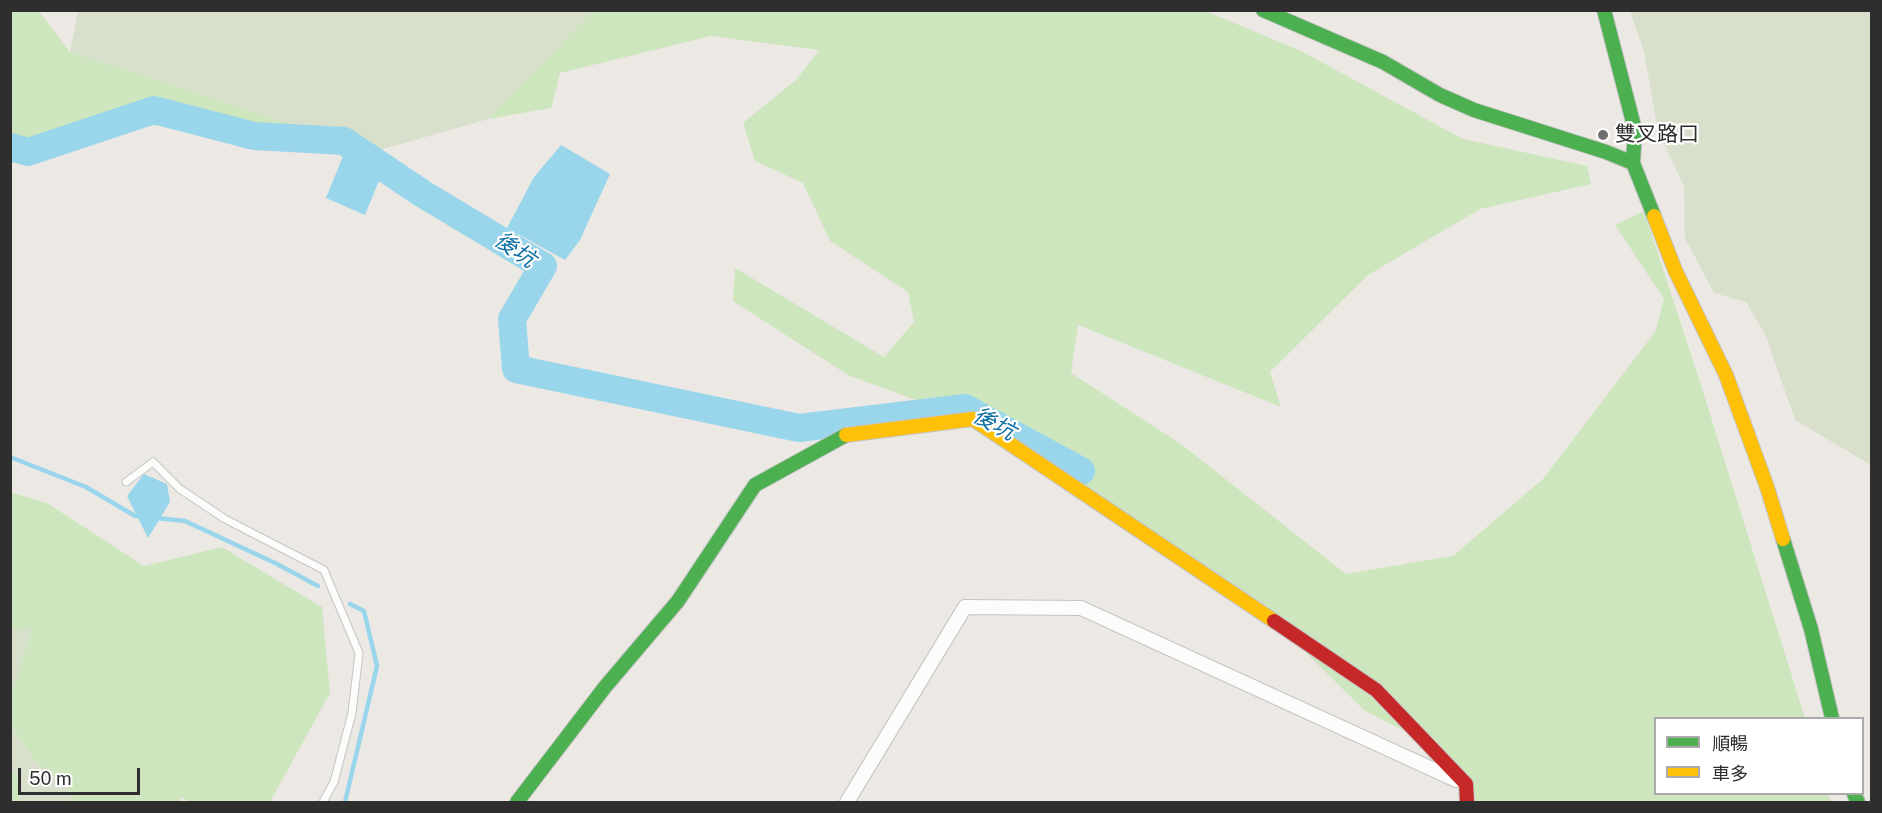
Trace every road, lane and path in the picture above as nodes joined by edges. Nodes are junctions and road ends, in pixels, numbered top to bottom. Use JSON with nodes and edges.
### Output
{"nodes":[{"id":1,"x":1263,"y":10,"type":"edge"},
{"id":2,"x":1604,"y":10,"type":"edge"},
{"id":3,"x":1633,"y":164,"type":"junction"},
{"id":4,"x":126,"y":482,"type":"dead end"},
{"id":5,"x":1832,"y":717,"type":"edge"},
{"id":6,"x":1466,"y":784,"type":"junction"},
{"id":7,"x":323,"y":802,"type":"edge"},
{"id":8,"x":517,"y":802,"type":"edge"},
{"id":9,"x":847,"y":802,"type":"edge"},
{"id":10,"x":1467,"y":802,"type":"edge"}],
"edges":[{"from":1,"to":3,"type":"street"},
{"from":2,"to":3,"type":"street"},
{"from":3,"to":5,"type":"street"},
{"from":4,"to":7,"type":"lane"},
{"from":6,"to":8,"type":"street"},
{"from":6,"to":9,"type":"street"},
{"from":6,"to":10,"type":"street"}]}
